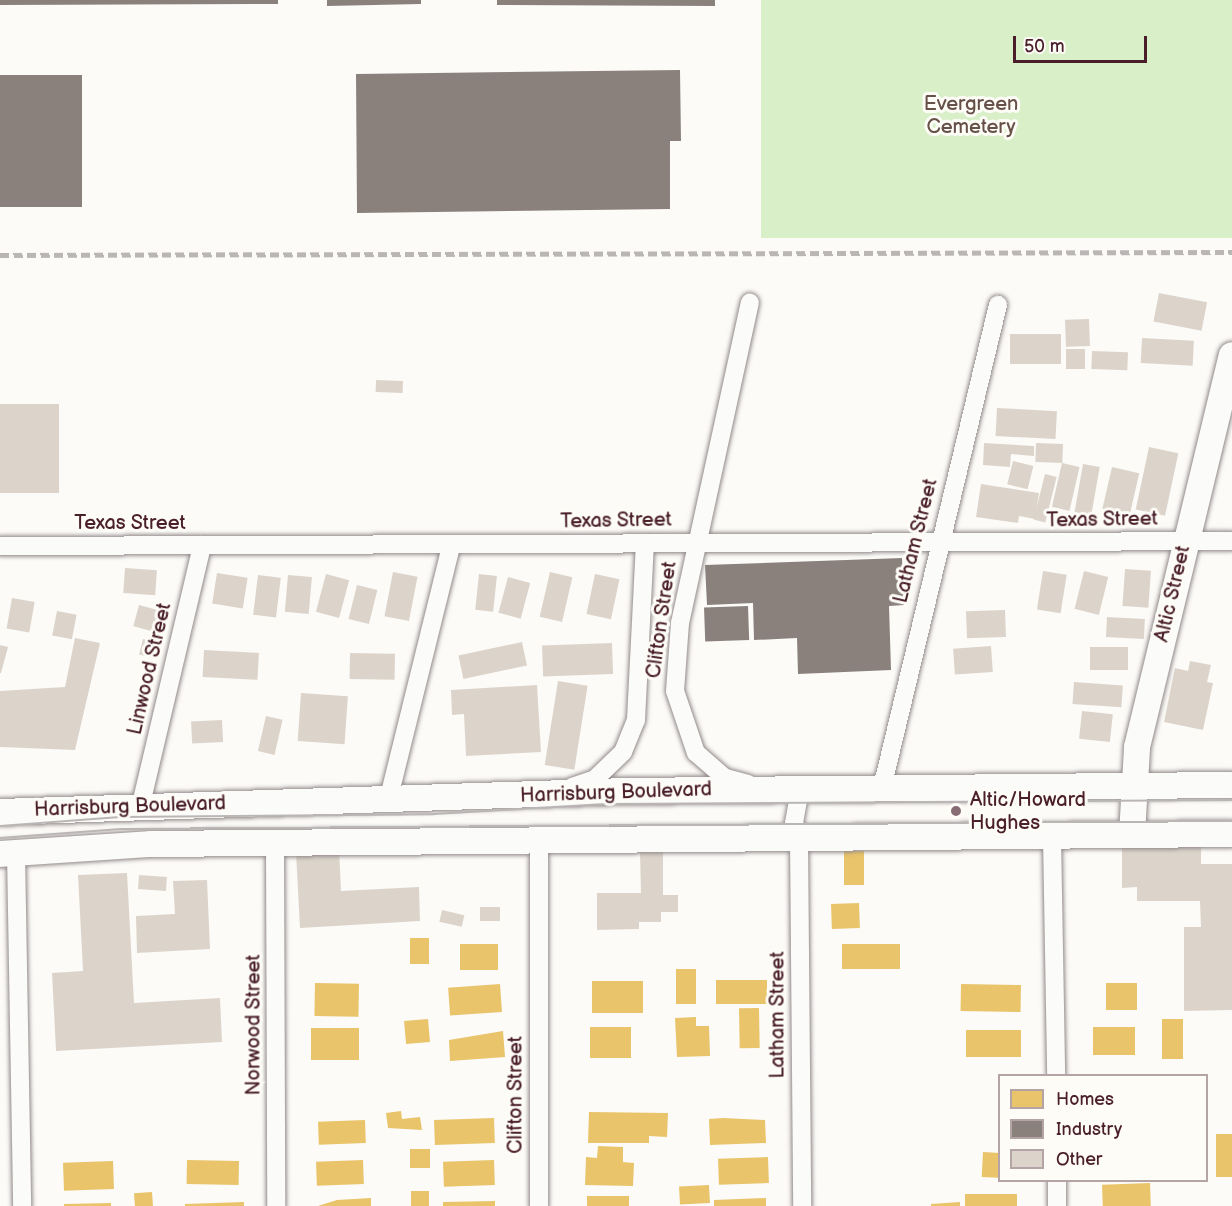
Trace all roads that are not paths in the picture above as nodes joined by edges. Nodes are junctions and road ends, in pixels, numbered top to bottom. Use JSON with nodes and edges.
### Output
{"nodes":[{"id":1,"x":750,"y":303,"type":"dead end"},
{"id":2,"x":998,"y":305,"type":"dead end"},
{"id":3,"x":1230,"y":369,"type":"edge"},
{"id":4,"x":1185,"y":541,"type":"junction"},
{"id":5,"x":1232,"y":541,"type":"edge"},
{"id":6,"x":645,"y":543,"type":"junction"},
{"id":7,"x":696,"y":543,"type":"junction"},
{"id":8,"x":938,"y":544,"type":"junction"},
{"id":9,"x":202,"y":545,"type":"junction"},
{"id":10,"x":0,"y":546,"type":"edge"},
{"id":11,"x":451,"y":546,"type":"junction"},
{"id":12,"x":1232,"y":785,"type":"edge"},
{"id":13,"x":1132,"y":787,"type":"junction"},
{"id":14,"x":882,"y":788,"type":"junction"},
{"id":15,"x":770,"y":789,"type":"junction"},
{"id":16,"x":800,"y":789,"type":"junction"},
{"id":17,"x":550,"y":794,"type":"junction"},
{"id":18,"x":388,"y":801,"type":"junction"},
{"id":19,"x":141,"y":804,"type":"junction"},
{"id":20,"x":0,"y":805,"type":"edge"},
{"id":21,"x":0,"y":812,"type":"edge"},
{"id":22,"x":1232,"y":834,"type":"edge"},
{"id":23,"x":1132,"y":835,"type":"junction"},
{"id":24,"x":1052,"y":836,"type":"junction"},
{"id":25,"x":799,"y":838,"type":"junction"},
{"id":26,"x":539,"y":840,"type":"junction"},
{"id":27,"x":275,"y":843,"type":"junction"},
{"id":28,"x":5,"y":855,"type":"edge"},
{"id":29,"x":1056,"y":1074,"type":"edge"},
{"id":30,"x":1056,"y":1182,"type":"edge"},
{"id":31,"x":22,"y":1206,"type":"edge"},
{"id":32,"x":276,"y":1206,"type":"edge"},
{"id":33,"x":539,"y":1206,"type":"edge"},
{"id":34,"x":802,"y":1206,"type":"edge"},
{"id":35,"x":1057,"y":1206,"type":"edge"}],
"edges":[{"from":1,"to":7,"type":"street","name":"Clifton Street"},
{"from":2,"to":8,"type":"street","name":"Latham Street"},
{"from":3,"to":4,"type":"main road","name":"Altic Street"},
{"from":4,"to":5,"type":"street","name":"Texas Street"},
{"from":4,"to":8,"type":"street","name":"Texas Street"},
{"from":4,"to":13,"type":"main road","name":"Altic Street"},
{"from":6,"to":7,"type":"street","name":"Texas Street"},
{"from":6,"to":11,"type":"street","name":"Texas Street"},
{"from":6,"to":17,"type":"street","name":"Clifton Street"},
{"from":7,"to":8,"type":"street","name":"Texas Street"},
{"from":7,"to":15,"type":"street","name":"Clifton Street"},
{"from":8,"to":14,"type":"street","name":"Latham Street"},
{"from":9,"to":10,"type":"street","name":"Texas Street"},
{"from":9,"to":11,"type":"street","name":"Texas Street"},
{"from":9,"to":19,"type":"street","name":"Linwood Street"},
{"from":11,"to":18,"type":"street"},
{"from":12,"to":13,"type":"main road","name":"Harrisburg Boulevard"},
{"from":13,"to":14,"type":"main road","name":"Harrisburg Boulevard"},
{"from":13,"to":23,"type":"main road","name":"Altic Street"},
{"from":14,"to":16,"type":"main road","name":"Harrisburg Boulevard"},
{"from":15,"to":16,"type":"main road","name":"Harrisburg Boulevard"},
{"from":15,"to":17,"type":"main road","name":"Harrisburg Boulevard"},
{"from":16,"to":25,"type":"street","name":"Latham Street"},
{"from":17,"to":18,"type":"main road","name":"Harrisburg Boulevard"},
{"from":18,"to":19,"type":"main road","name":"Harrisburg Boulevard"},
{"from":19,"to":20,"type":"main road"},
{"from":19,"to":21,"type":"main road","name":"Harrisburg Boulevard"},
{"from":22,"to":23,"type":"main road","name":"Harrisburg Boulevard"},
{"from":23,"to":24,"type":"main road","name":"Harrisburg Boulevard"},
{"from":24,"to":25,"type":"main road","name":"Harrisburg Boulevard"},
{"from":24,"to":29,"type":"street"},
{"from":25,"to":26,"type":"main road","name":"Harrisburg Boulevard"},
{"from":25,"to":34,"type":"street","name":"Latham Street"},
{"from":26,"to":27,"type":"main road","name":"Harrisburg Boulevard"},
{"from":26,"to":33,"type":"street","name":"Clifton Street"},
{"from":27,"to":28,"type":"main road","name":"Harrisburg Boulevard"},
{"from":27,"to":32,"type":"street","name":"Norwood Street"},
{"from":28,"to":31,"type":"street"},
{"from":30,"to":35,"type":"street"}]}
